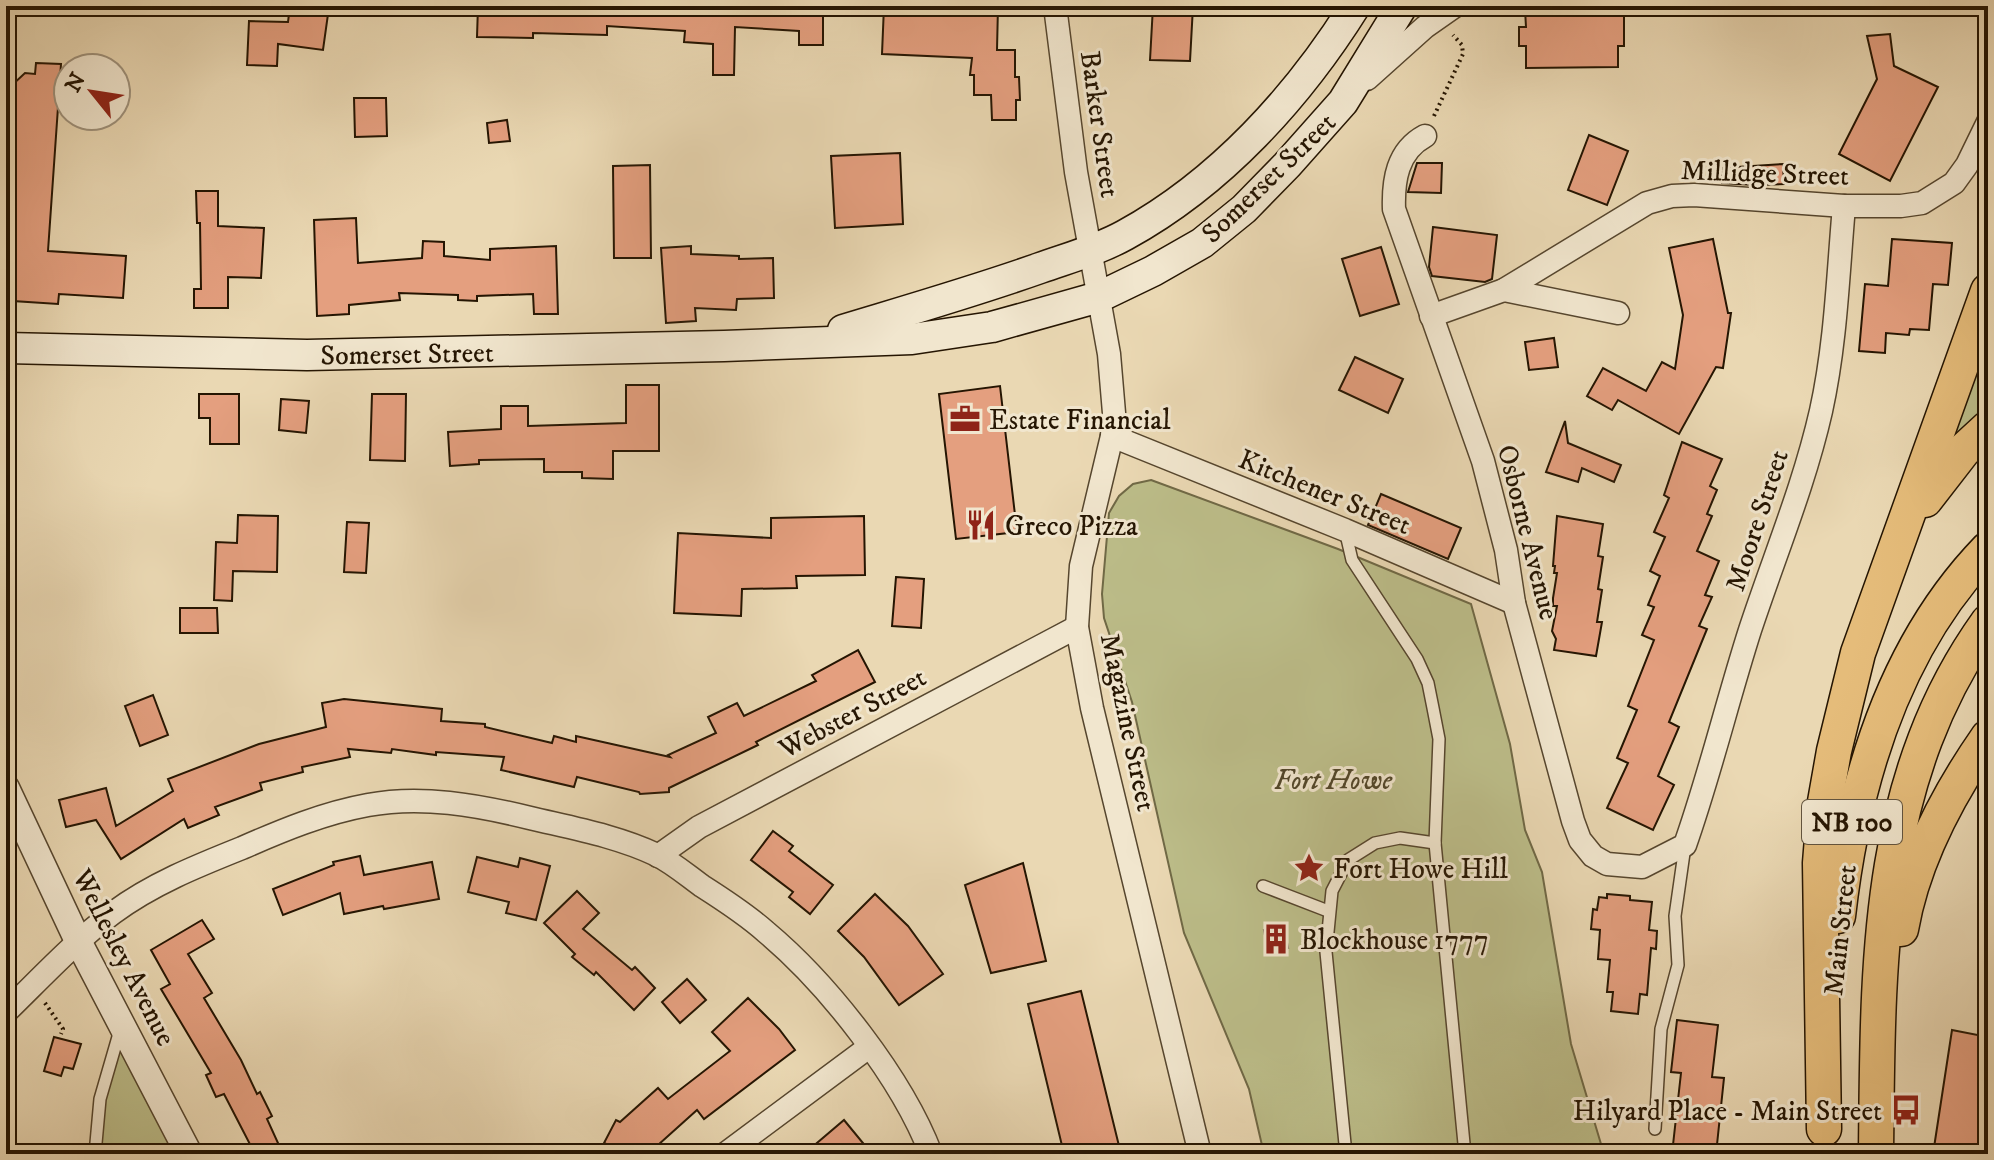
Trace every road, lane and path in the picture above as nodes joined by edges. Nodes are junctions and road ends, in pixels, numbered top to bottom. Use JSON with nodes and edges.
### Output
{"nodes":[{"id":1,"x":1055,"y":6,"type":"edge"},
{"id":2,"x":1355,"y":6,"type":"edge"},
{"id":3,"x":1402,"y":6,"type":"edge"},
{"id":4,"x":1455,"y":6,"type":"edge"},
{"id":5,"x":1432,"y":22,"type":"junction"},
{"id":6,"x":1343,"y":102,"type":"junction"},
{"id":7,"x":1988,"y":122,"type":"edge"},
{"id":8,"x":1425,"y":136,"type":"joint"},
{"id":9,"x":1844,"y":206,"type":"junction"},
{"id":10,"x":1090,"y":250,"type":"junction"},
{"id":11,"x":1504,"y":290,"type":"junction"},
{"id":12,"x":1988,"y":291,"type":"edge"},
{"id":13,"x":1099,"y":297,"type":"junction"},
{"id":14,"x":1618,"y":313,"type":"dead end"},
{"id":15,"x":1431,"y":316,"type":"junction"},
{"id":16,"x":807,"y":341,"type":"junction"},
{"id":17,"x":6,"y":348,"type":"edge"},
{"id":18,"x":1988,"y":428,"type":"edge"},
{"id":19,"x":1112,"y":436,"type":"junction"},
{"id":20,"x":1345,"y":530,"type":"junction"},
{"id":21,"x":1901,"y":532,"type":"junction"},
{"id":22,"x":1988,"y":549,"type":"edge"},
{"id":23,"x":1514,"y":603,"type":"junction"},
{"id":24,"x":1988,"y":622,"type":"edge"},
{"id":25,"x":1077,"y":627,"type":"junction"},
{"id":26,"x":1988,"y":737,"type":"edge"},
{"id":27,"x":6,"y":788,"type":"edge"},
{"id":28,"x":1435,"y":843,"type":"junction"},
{"id":29,"x":1685,"y":845,"type":"junction"},
{"id":30,"x":658,"y":856,"type":"junction"},
{"id":31,"x":1263,"y":886,"type":"dead end"},
{"id":32,"x":1328,"y":911,"type":"junction"},
{"id":33,"x":78,"y":941,"type":"junction"},
{"id":34,"x":32,"y":986,"type":"junction"},
{"id":35,"x":6,"y":1012,"type":"edge"},
{"id":36,"x":122,"y":1024,"type":"junction"},
{"id":37,"x":61,"y":1034,"type":"dead end"},
{"id":38,"x":869,"y":1047,"type":"junction"},
{"id":39,"x":1877,"y":1067,"type":"junction"},
{"id":40,"x":1655,"y":1129,"type":"dead end"},
{"id":41,"x":1824,"y":1142,"type":"edge"},
{"id":42,"x":95,"y":1154,"type":"edge"},
{"id":43,"x":189,"y":1154,"type":"edge"},
{"id":44,"x":725,"y":1154,"type":"edge"},
{"id":45,"x":931,"y":1154,"type":"edge"},
{"id":46,"x":1200,"y":1154,"type":"edge"},
{"id":47,"x":1346,"y":1154,"type":"edge"},
{"id":48,"x":1465,"y":1154,"type":"edge"},
{"id":49,"x":1876,"y":1154,"type":"edge"}],
"edges":[{"from":1,"to":10,"type":"street","name":"Barker Street"},
{"from":2,"to":10,"type":"main road","name":"Somerset Street"},
{"from":3,"to":6,"type":"main road","name":"Somerset Street"},
{"from":4,"to":5,"type":"street"},
{"from":5,"to":6,"type":"street"},
{"from":5,"to":8,"type":"path"},
{"from":6,"to":13,"type":"main road","name":"Somerset Street"},
{"from":7,"to":9,"type":"street","name":"Millidge Street"},
{"from":8,"to":15,"type":"street","name":"Osborne Avenue"},
{"from":9,"to":11,"type":"street","name":"Millidge Street"},
{"from":9,"to":29,"type":"street","name":"Moore Street"},
{"from":10,"to":13,"type":"street","name":"Magazine Street"},
{"from":10,"to":16,"type":"main road","name":"Somerset Street"},
{"from":11,"to":14,"type":"street"},
{"from":11,"to":15,"type":"street","name":"Millidge Street"},
{"from":12,"to":21,"type":"main road"},
{"from":13,"to":16,"type":"main road","name":"Somerset Street"},
{"from":13,"to":19,"type":"street","name":"Magazine Street"},
{"from":15,"to":23,"type":"street","name":"Osborne Avenue"},
{"from":16,"to":17,"type":"main road","name":"Somerset Street"},
{"from":18,"to":21,"type":"main road"},
{"from":19,"to":20,"type":"street","name":"Kitchener Street"},
{"from":19,"to":25,"type":"street","name":"Magazine Street"},
{"from":20,"to":23,"type":"street","name":"Kitchener Street"},
{"from":20,"to":28,"type":"lane"},
{"from":21,"to":41,"type":"main road"},
{"from":22,"to":41,"type":"main road","name":"Main Street","number":"NB 100"},
{"from":23,"to":29,"type":"street","name":"Osborne Avenue"},
{"from":24,"to":39,"type":"main road","name":"Main Street","number":"NB 100"},
{"from":25,"to":30,"type":"street","name":"Webster Street"},
{"from":25,"to":46,"type":"street","name":"Magazine Street"},
{"from":26,"to":39,"type":"main road"},
{"from":27,"to":33,"type":"street","name":"Wellesley Avenue"},
{"from":28,"to":32,"type":"lane"},
{"from":28,"to":48,"type":"lane"},
{"from":29,"to":40,"type":"lane"},
{"from":30,"to":33,"type":"street"},
{"from":30,"to":38,"type":"street"},
{"from":31,"to":32,"type":"lane"},
{"from":32,"to":47,"type":"lane"},
{"from":33,"to":34,"type":"street"},
{"from":33,"to":36,"type":"street","name":"Wellesley Avenue"},
{"from":34,"to":35,"type":"street"},
{"from":34,"to":37,"type":"path"},
{"from":36,"to":42,"type":"lane"},
{"from":36,"to":43,"type":"street","name":"Wellesley Avenue"},
{"from":38,"to":44,"type":"street"},
{"from":38,"to":45,"type":"street"},
{"from":39,"to":49,"type":"main road","name":"Main Street","number":"NB 100"}]}
